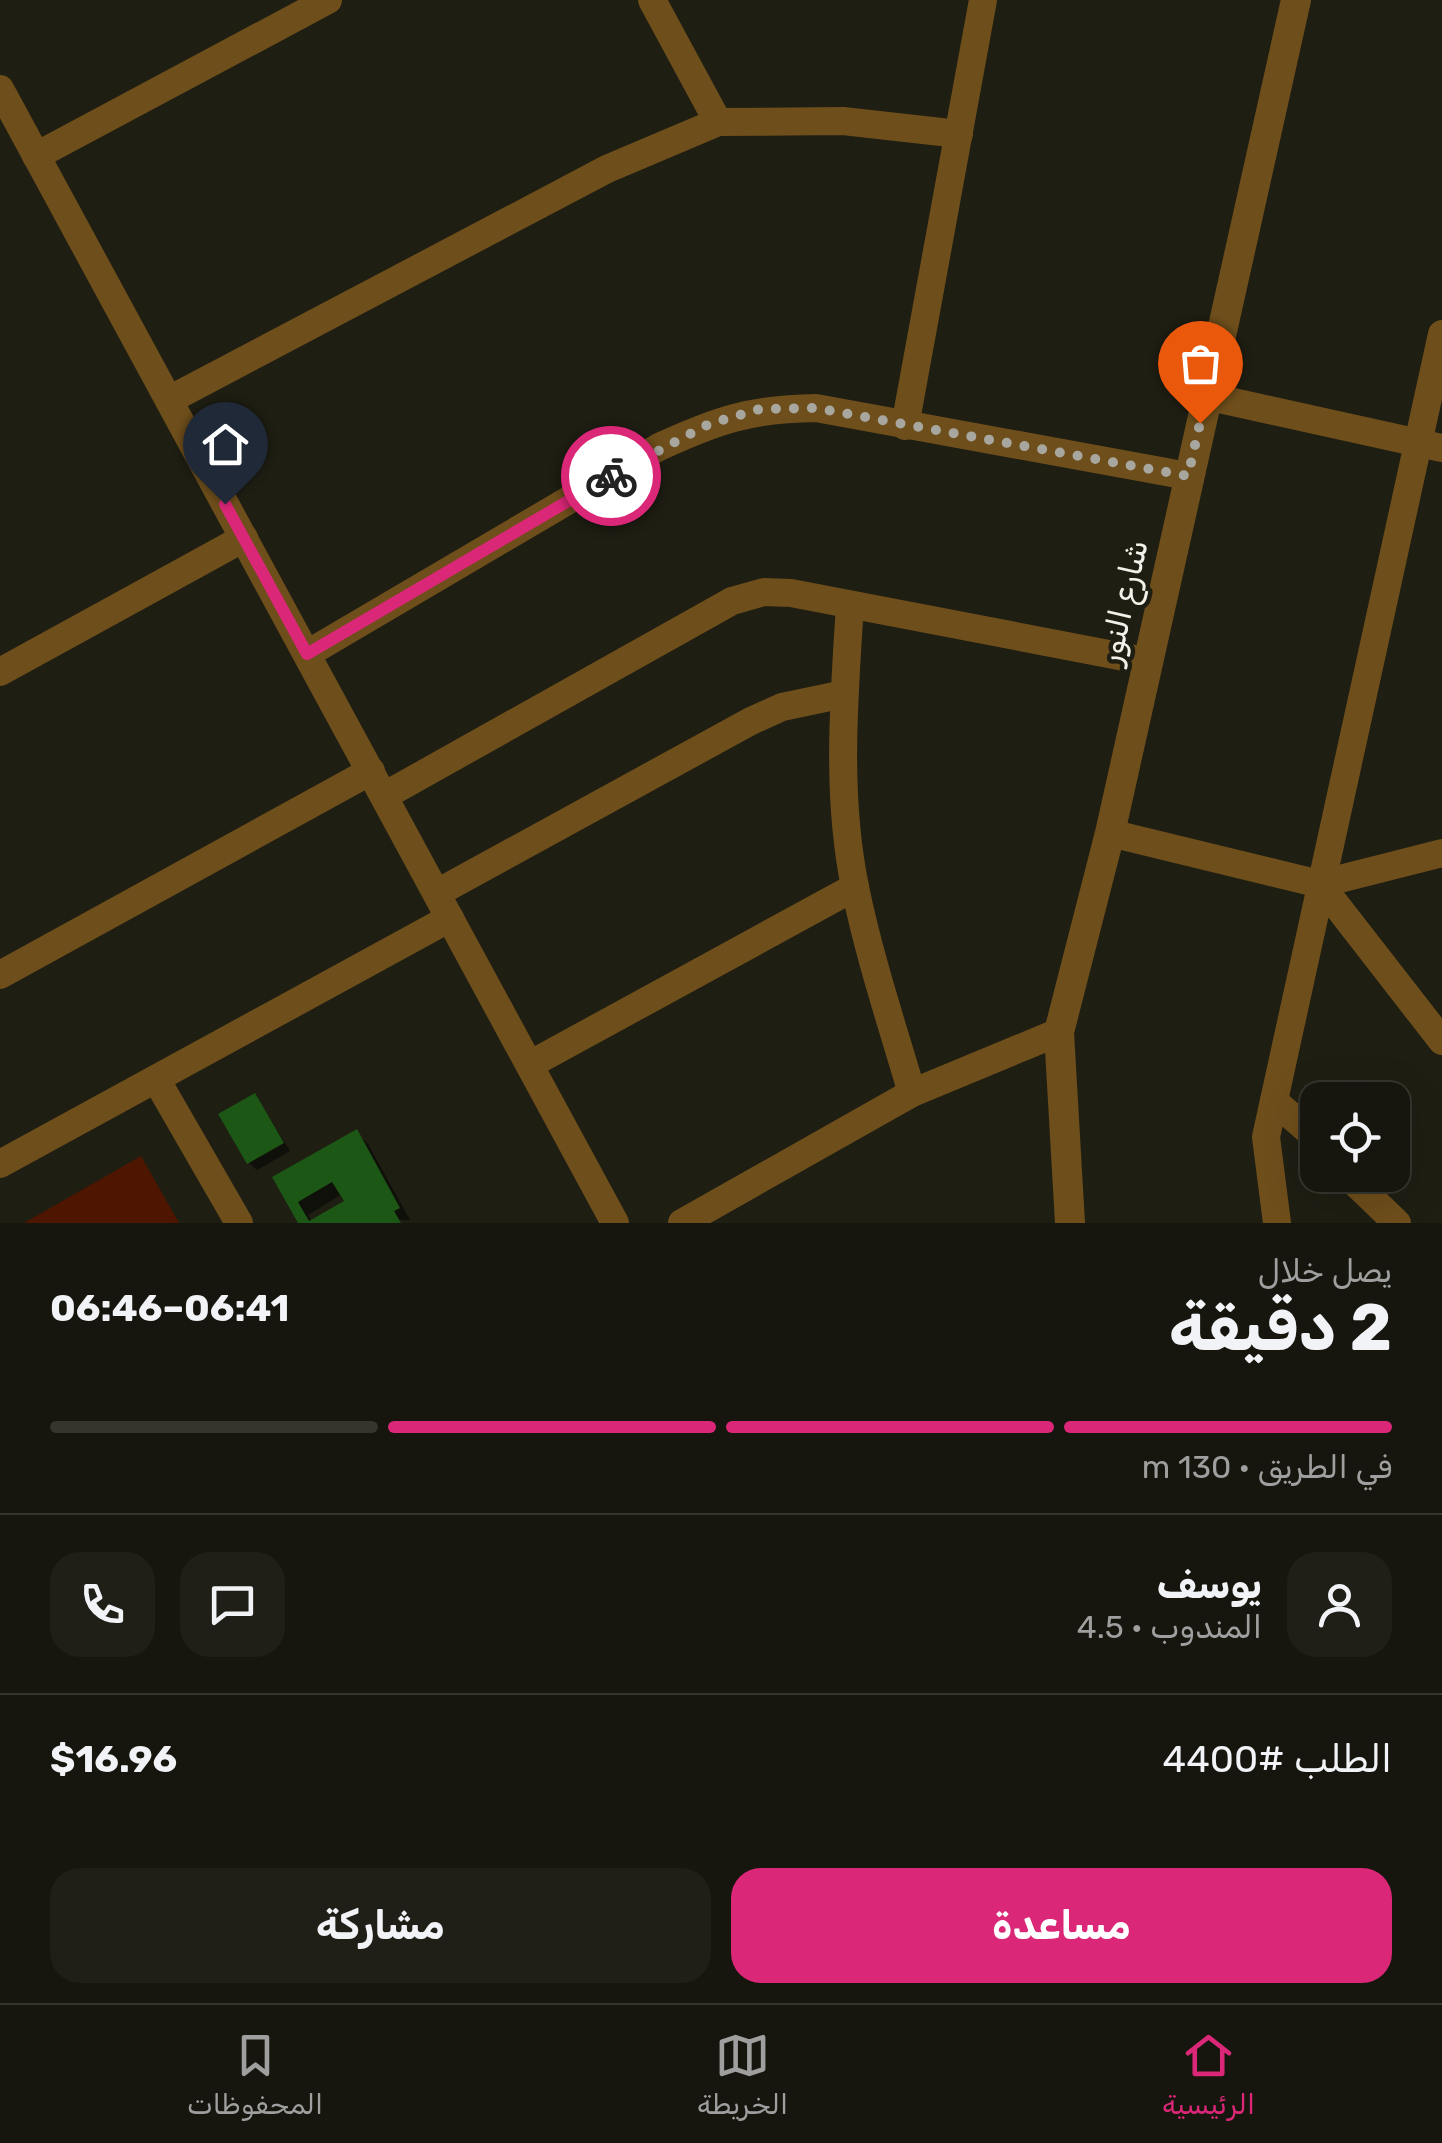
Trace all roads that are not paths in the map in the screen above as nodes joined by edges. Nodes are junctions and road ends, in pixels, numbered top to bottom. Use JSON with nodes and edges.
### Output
{"nodes":[{"id":1,"x":328,"y":0,"type":"edge"},
{"id":2,"x":652,"y":0,"type":"edge"},
{"id":3,"x":983,"y":0,"type":"edge"},
{"id":4,"x":1296,"y":0,"type":"edge"},
{"id":5,"x":0,"y":88,"type":"edge"},
{"id":6,"x":718,"y":122,"type":"junction"},
{"id":7,"x":958,"y":134,"type":"junction"},
{"id":8,"x":36,"y":156,"type":"junction"},
{"id":9,"x":1442,"y":334,"type":"edge"},
{"id":10,"x":1206,"y":396,"type":"junction"},
{"id":11,"x":169,"y":400,"type":"junction"},
{"id":12,"x":904,"y":426,"type":"junction"},
{"id":13,"x":1430,"y":445,"type":"edge"},
{"id":14,"x":1188,"y":476,"type":"junction"},
{"id":15,"x":244,"y":538,"type":"junction"},
{"id":16,"x":850,"y":605,"type":"junction"},
{"id":17,"x":307,"y":654,"type":"junction"},
{"id":18,"x":1146,"y":661,"type":"junction"},
{"id":19,"x":0,"y":672,"type":"edge"},
{"id":20,"x":844,"y":694,"type":"junction"},
{"id":21,"x":370,"y":771,"type":"junction"},
{"id":22,"x":384,"y":796,"type":"junction"},
{"id":23,"x":1110,"y":833,"type":"junction"},
{"id":24,"x":1442,"y":853,"type":"edge"},
{"id":25,"x":1320,"y":884,"type":"junction"},
{"id":26,"x":855,"y":887,"type":"junction"},
{"id":27,"x":443,"y":905,"type":"junction"},
{"id":28,"x":0,"y":975,"type":"edge"},
{"id":29,"x":1059,"y":1032,"type":"junction"},
{"id":30,"x":1442,"y":1041,"type":"edge"},
{"id":31,"x":531,"y":1064,"type":"junction"},
{"id":32,"x":156,"y":1079,"type":"junction"},
{"id":33,"x":912,"y":1093,"type":"junction"},
{"id":34,"x":1274,"y":1101,"type":"junction"},
{"id":35,"x":1300,"y":1124,"type":"edge"},
{"id":36,"x":0,"y":1164,"type":"edge"},
{"id":37,"x":1365,"y":1192,"type":"edge"},
{"id":38,"x":239,"y":1223,"type":"edge"},
{"id":39,"x":615,"y":1223,"type":"edge"},
{"id":40,"x":682,"y":1223,"type":"edge"},
{"id":41,"x":1070,"y":1223,"type":"edge"},
{"id":42,"x":1276,"y":1223,"type":"edge"},
{"id":43,"x":1397,"y":1223,"type":"edge"}],
"edges":[{"from":1,"to":8,"type":"street"},
{"from":2,"to":6,"type":"street"},
{"from":3,"to":7,"type":"street"},
{"from":4,"to":10,"type":"street","name":"شارع النور"},
{"from":5,"to":8,"type":"street"},
{"from":6,"to":7,"type":"street"},
{"from":6,"to":11,"type":"street"},
{"from":7,"to":12,"type":"street"},
{"from":8,"to":11,"type":"street"},
{"from":9,"to":13,"type":"street"},
{"from":10,"to":13,"type":"street"},
{"from":10,"to":14,"type":"street","name":"شارع النور"},
{"from":11,"to":15,"type":"street"},
{"from":12,"to":14,"type":"street"},
{"from":12,"to":17,"type":"street"},
{"from":13,"to":25,"type":"street"},
{"from":14,"to":18,"type":"street","name":"شارع النور"},
{"from":15,"to":17,"type":"street"},
{"from":15,"to":19,"type":"street"},
{"from":16,"to":18,"type":"street"},
{"from":16,"to":20,"type":"street"},
{"from":16,"to":22,"type":"street"},
{"from":17,"to":21,"type":"street"},
{"from":18,"to":23,"type":"street","name":"شارع النور"},
{"from":20,"to":26,"type":"street"},
{"from":20,"to":27,"type":"street"},
{"from":21,"to":22,"type":"street"},
{"from":21,"to":28,"type":"street"},
{"from":22,"to":27,"type":"street"},
{"from":23,"to":25,"type":"street"},
{"from":23,"to":29,"type":"street","name":"شارع النور"},
{"from":24,"to":25,"type":"street"},
{"from":25,"to":30,"type":"street"},
{"from":25,"to":34,"type":"street"},
{"from":26,"to":31,"type":"street"},
{"from":26,"to":33,"type":"street"},
{"from":27,"to":31,"type":"street"},
{"from":27,"to":32,"type":"street"},
{"from":29,"to":33,"type":"street"},
{"from":29,"to":41,"type":"street","name":"شارع النور"},
{"from":31,"to":39,"type":"street"},
{"from":32,"to":36,"type":"street"},
{"from":32,"to":38,"type":"street"},
{"from":33,"to":40,"type":"street"},
{"from":34,"to":35,"type":"street"},
{"from":34,"to":42,"type":"street"},
{"from":37,"to":43,"type":"street"}]}
